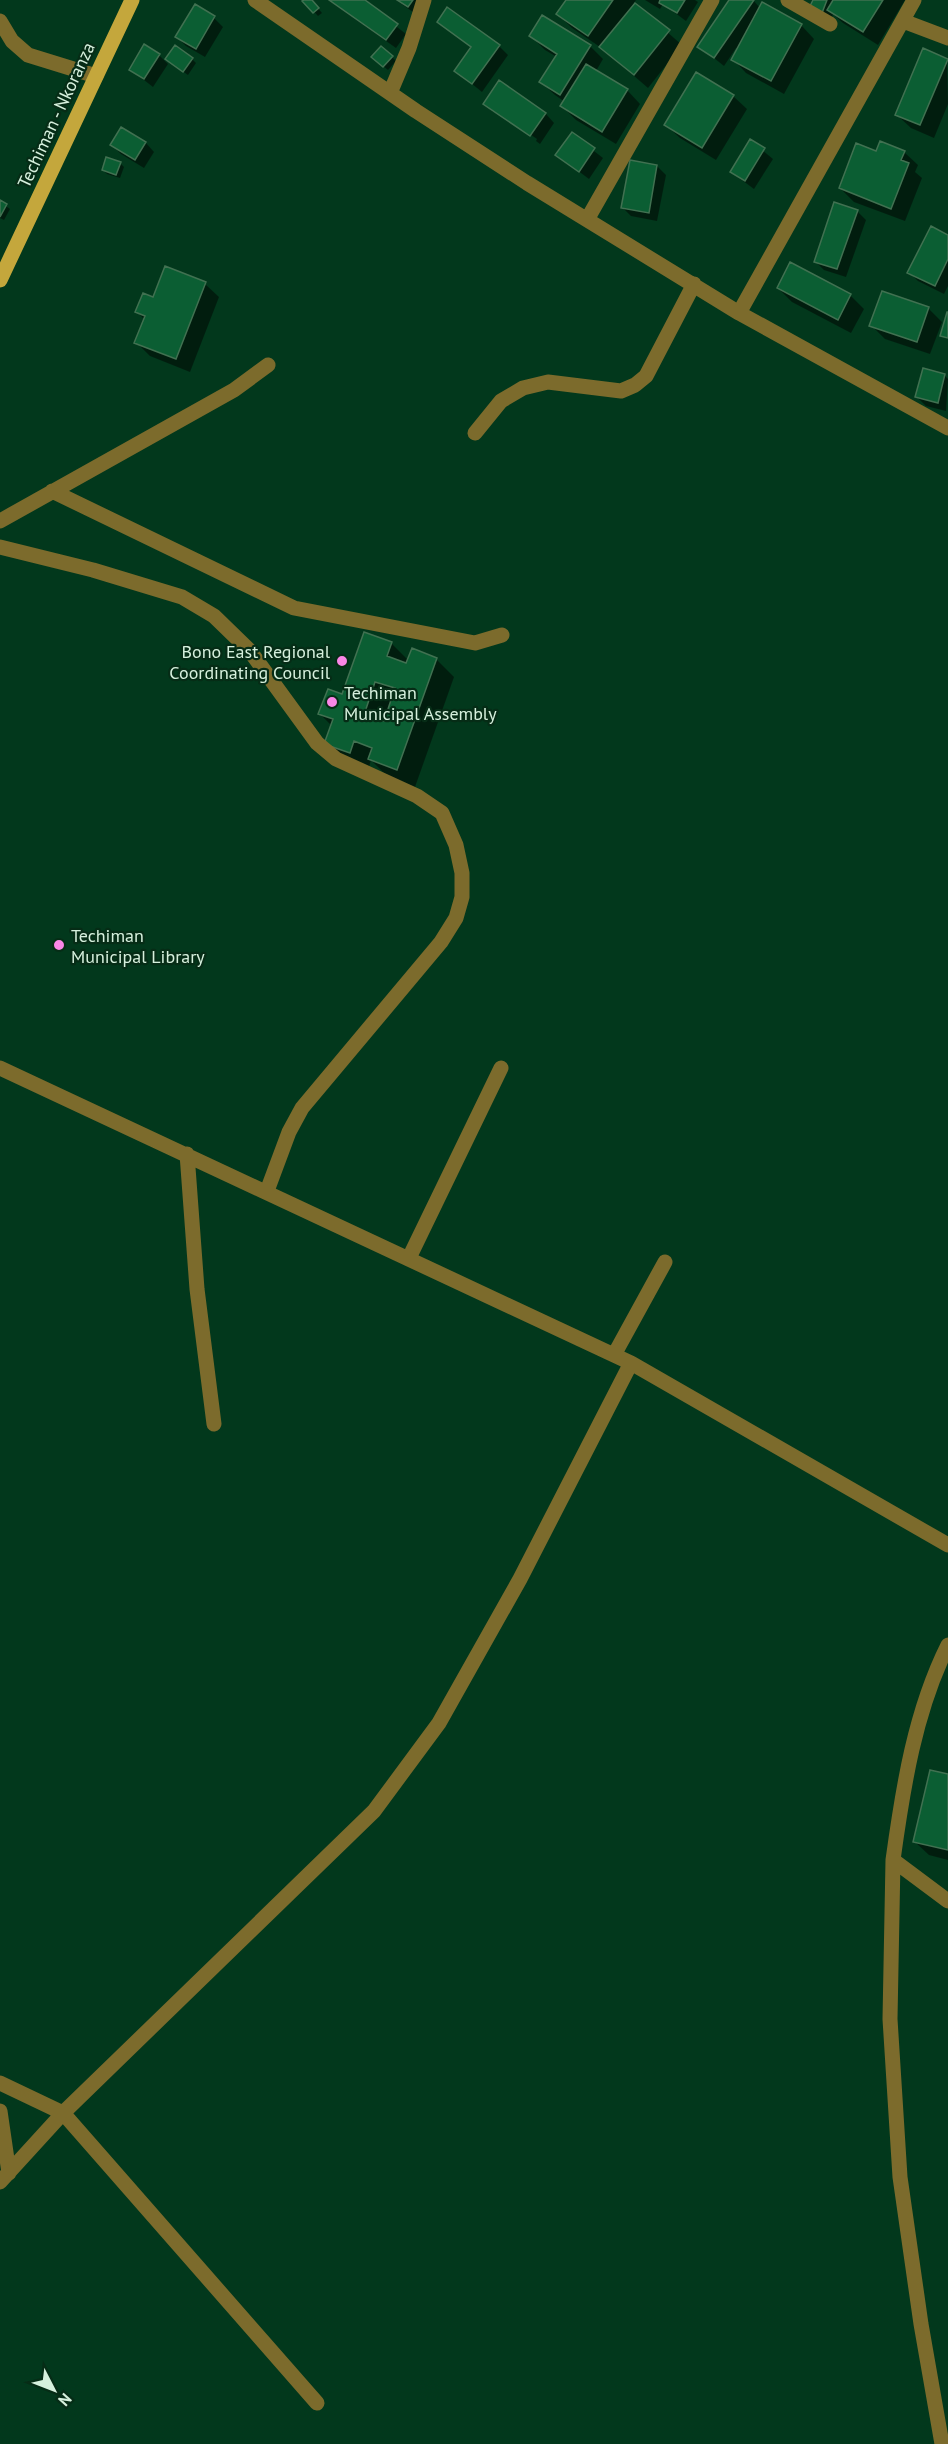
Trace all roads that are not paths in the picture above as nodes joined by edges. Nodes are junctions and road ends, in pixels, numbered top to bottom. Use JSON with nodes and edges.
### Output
{"nodes":[{"id":1,"x":132,"y":0,"type":"edge"},
{"id":2,"x":255,"y":0,"type":"edge"},
{"id":3,"x":424,"y":0,"type":"edge"},
{"id":4,"x":712,"y":0,"type":"edge"},
{"id":5,"x":788,"y":0,"type":"edge"},
{"id":6,"x":914,"y":0,"type":"edge"},
{"id":7,"x":0,"y":21,"type":"edge"},
{"id":8,"x":903,"y":21,"type":"junction"},
{"id":9,"x":830,"y":24,"type":"dead end"},
{"id":10,"x":948,"y":38,"type":"edge"},
{"id":11,"x":96,"y":76,"type":"junction"},
{"id":12,"x":390,"y":93,"type":"junction"},
{"id":13,"x":588,"y":218,"type":"junction"},
{"id":14,"x":0,"y":280,"type":"edge"},
{"id":15,"x":694,"y":284,"type":"junction"},
{"id":16,"x":739,"y":313,"type":"junction"},
{"id":17,"x":268,"y":364,"type":"dead end"},
{"id":18,"x":948,"y":428,"type":"edge"},
{"id":19,"x":475,"y":433,"type":"dead end"},
{"id":20,"x":52,"y":491,"type":"junction"},
{"id":21,"x":0,"y":520,"type":"edge"},
{"id":22,"x":0,"y":547,"type":"edge"},
{"id":23,"x":502,"y":635,"type":"dead end"},
{"id":24,"x":0,"y":1068,"type":"edge"},
{"id":25,"x":501,"y":1068,"type":"dead end"},
{"id":26,"x":187,"y":1154,"type":"junction"},
{"id":27,"x":267,"y":1191,"type":"junction"},
{"id":28,"x":409,"y":1258,"type":"junction"},
{"id":29,"x":665,"y":1262,"type":"dead end"},
{"id":30,"x":614,"y":1355,"type":"junction"},
{"id":31,"x":632,"y":1363,"type":"junction"},
{"id":32,"x":214,"y":1424,"type":"dead end"},
{"id":33,"x":948,"y":1545,"type":"edge"},
{"id":34,"x":948,"y":1645,"type":"edge"},
{"id":35,"x":943,"y":1665,"type":"edge"},
{"id":36,"x":893,"y":1860,"type":"junction"},
{"id":37,"x":948,"y":1901,"type":"edge"},
{"id":38,"x":0,"y":2083,"type":"edge"},
{"id":39,"x":0,"y":2111,"type":"edge"},
{"id":40,"x":63,"y":2113,"type":"junction"},
{"id":41,"x":5,"y":2177,"type":"edge"},
{"id":42,"x":317,"y":2403,"type":"dead end"},
{"id":43,"x":942,"y":2444,"type":"edge"}],
"edges":[{"from":1,"to":11,"type":"main road","name":"Techiman - Nkoranza"},
{"from":2,"to":12,"type":"street"},
{"from":3,"to":12,"type":"street"},
{"from":4,"to":13,"type":"street"},
{"from":5,"to":9,"type":"street"},
{"from":6,"to":8,"type":"street"},
{"from":7,"to":11,"type":"street"},
{"from":8,"to":10,"type":"street"},
{"from":8,"to":16,"type":"street"},
{"from":11,"to":14,"type":"main road","name":"Techiman - Nkoranza"},
{"from":12,"to":13,"type":"street"},
{"from":13,"to":15,"type":"street"},
{"from":15,"to":16,"type":"street"},
{"from":15,"to":19,"type":"street"},
{"from":16,"to":18,"type":"street"},
{"from":17,"to":20,"type":"street"},
{"from":20,"to":21,"type":"street"},
{"from":20,"to":23,"type":"street"},
{"from":22,"to":27,"type":"street"},
{"from":24,"to":26,"type":"street"},
{"from":25,"to":28,"type":"street"},
{"from":26,"to":27,"type":"street"},
{"from":26,"to":32,"type":"street"},
{"from":27,"to":28,"type":"street"},
{"from":28,"to":30,"type":"street"},
{"from":29,"to":30,"type":"street"},
{"from":30,"to":31,"type":"street"},
{"from":31,"to":33,"type":"street"},
{"from":31,"to":40,"type":"street"},
{"from":34,"to":35,"type":"street"},
{"from":35,"to":36,"type":"street"},
{"from":36,"to":37,"type":"street"},
{"from":36,"to":43,"type":"street"},
{"from":38,"to":40,"type":"street"},
{"from":39,"to":41,"type":"street"},
{"from":40,"to":41,"type":"street"},
{"from":40,"to":42,"type":"street"}]}
